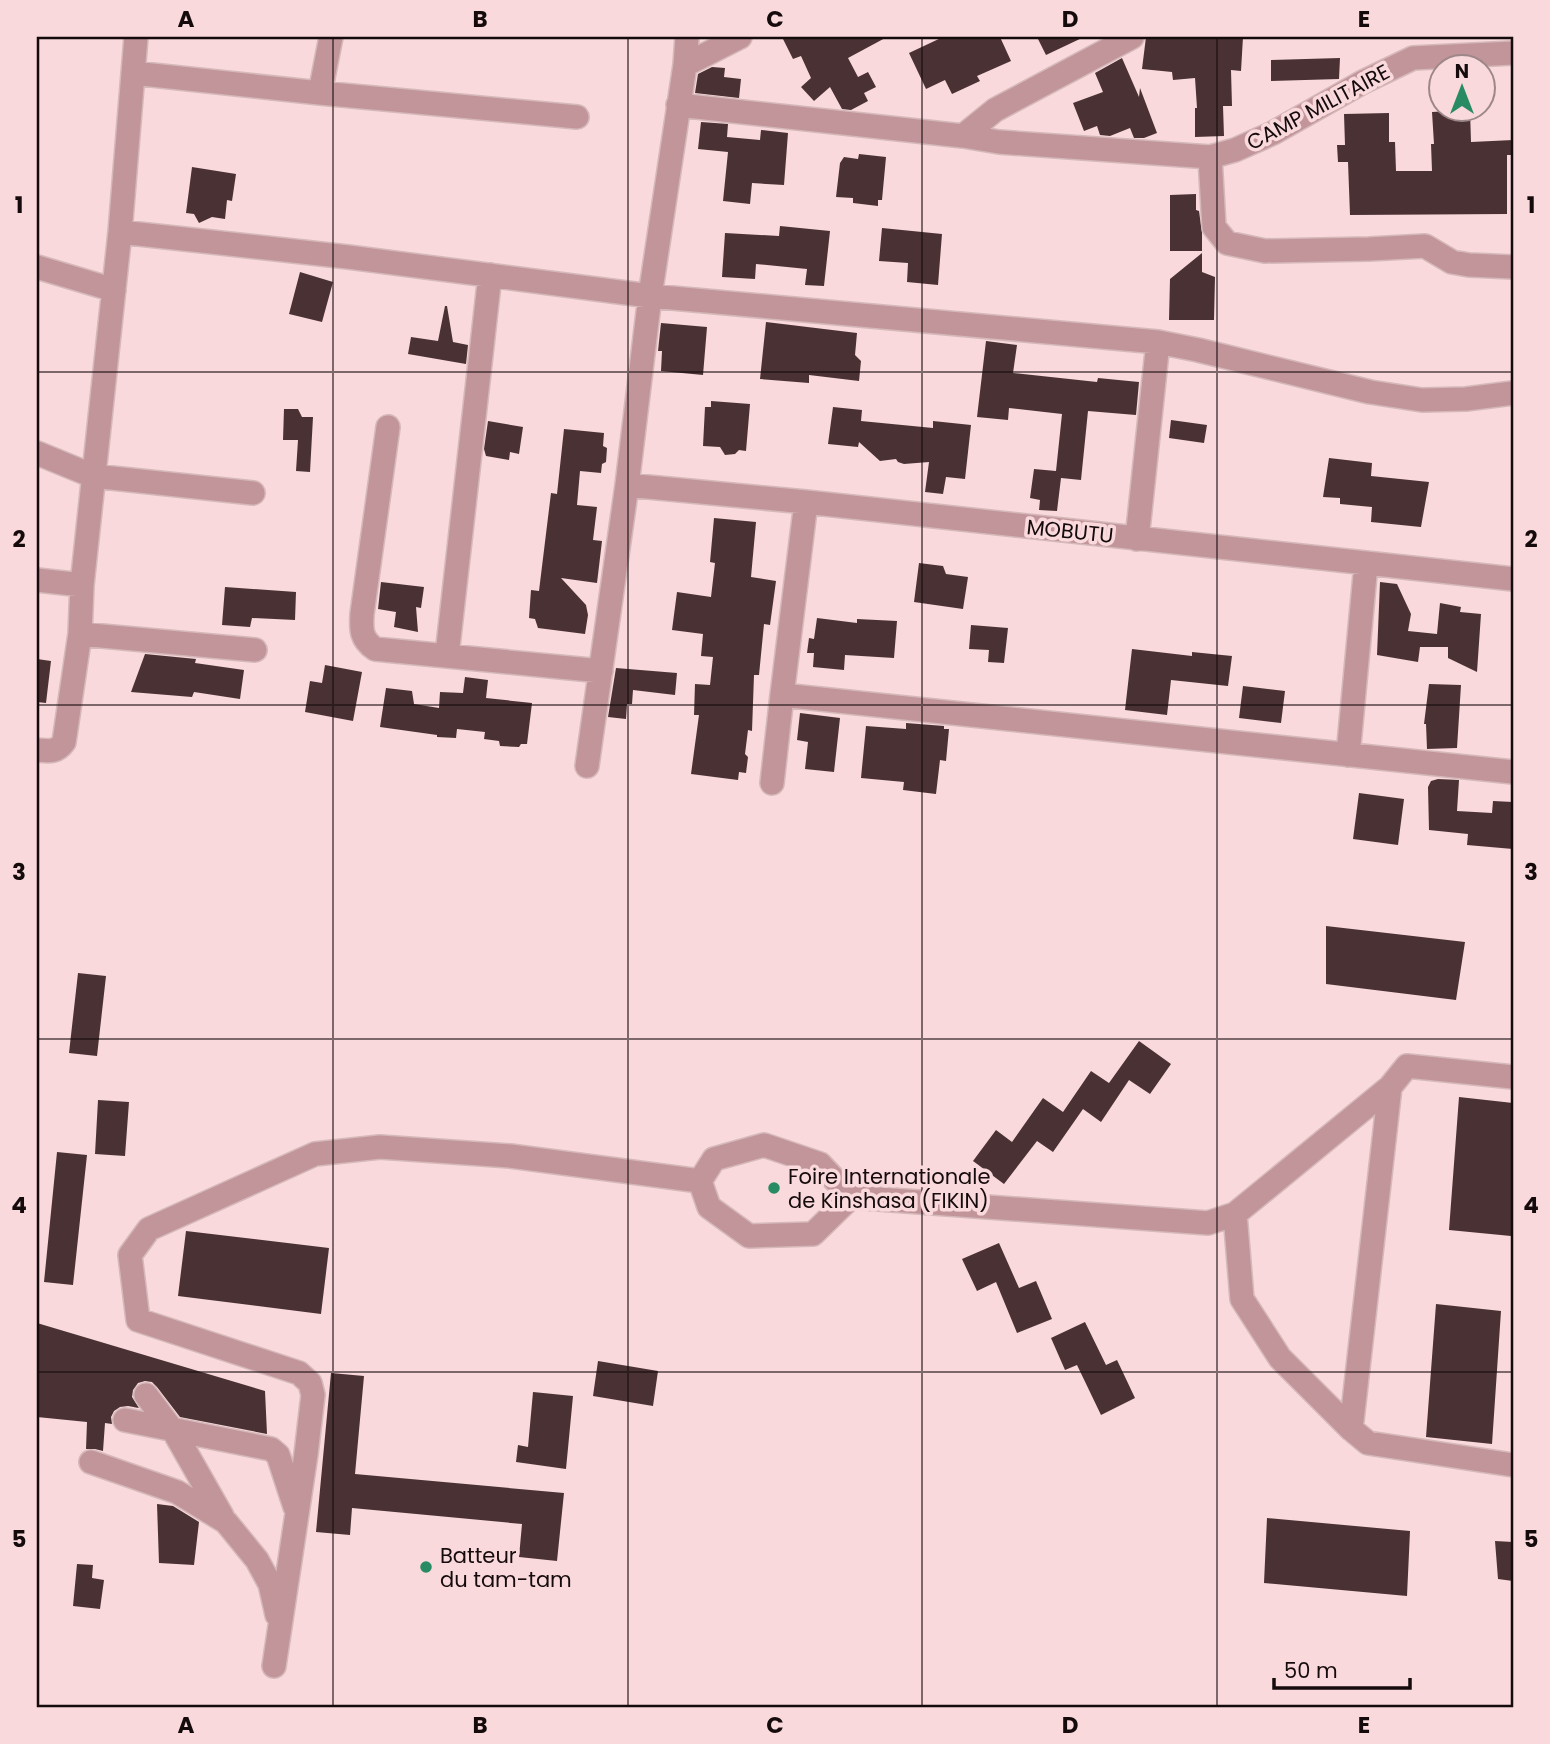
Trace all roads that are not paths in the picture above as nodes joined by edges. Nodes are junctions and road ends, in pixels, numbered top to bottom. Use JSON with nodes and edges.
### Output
{"nodes":[{"id":1,"x":136,"y":37,"type":"edge"},
{"id":2,"x":331,"y":37,"type":"edge"},
{"id":3,"x":687,"y":37,"type":"edge"},
{"id":4,"x":740,"y":37,"type":"edge"},
{"id":5,"x":1132,"y":37,"type":"edge"},
{"id":6,"x":1513,"y":53,"type":"edge"},
{"id":7,"x":685,"y":65,"type":"junction"},
{"id":8,"x":133,"y":73,"type":"junction"},
{"id":9,"x":320,"y":93,"type":"junction"},
{"id":10,"x":678,"y":105,"type":"junction"},
{"id":11,"x":577,"y":117,"type":"dead end"},
{"id":12,"x":963,"y":136,"type":"junction"},
{"id":13,"x":1210,"y":157,"type":"junction"},
{"id":14,"x":120,"y":232,"type":"junction"},
{"id":15,"x":37,"y":267,"type":"edge"},
{"id":16,"x":1513,"y":267,"type":"edge"},
{"id":17,"x":490,"y":275,"type":"junction"},
{"id":18,"x":114,"y":290,"type":"junction"},
{"id":19,"x":650,"y":296,"type":"junction"},
{"id":20,"x":1158,"y":342,"type":"junction"},
{"id":21,"x":1513,"y":393,"type":"edge"},
{"id":22,"x":388,"y":427,"type":"dead end"},
{"id":23,"x":37,"y":453,"type":"edge"},
{"id":24,"x":93,"y":476,"type":"junction"},
{"id":25,"x":628,"y":485,"type":"junction"},
{"id":26,"x":253,"y":493,"type":"dead end"},
{"id":27,"x":806,"y":502,"type":"junction"},
{"id":28,"x":1137,"y":539,"type":"junction"},
{"id":29,"x":1366,"y":564,"type":"junction"},
{"id":30,"x":1513,"y":579,"type":"edge"},
{"id":31,"x":37,"y":580,"type":"edge"},
{"id":32,"x":82,"y":585,"type":"junction"},
{"id":33,"x":80,"y":634,"type":"junction"},
{"id":34,"x":255,"y":650,"type":"dead end"},
{"id":35,"x":447,"y":655,"type":"junction"},
{"id":36,"x":601,"y":671,"type":"junction"},
{"id":37,"x":782,"y":695,"type":"junction"},
{"id":38,"x":37,"y":750,"type":"edge"},
{"id":39,"x":1348,"y":755,"type":"junction"},
{"id":40,"x":587,"y":766,"type":"dead end"},
{"id":41,"x":1513,"y":772,"type":"edge"},
{"id":42,"x":772,"y":783,"type":"dead end"},
{"id":43,"x":1513,"y":1077,"type":"edge"},
{"id":44,"x":1390,"y":1087,"type":"junction"},
{"id":45,"x":700,"y":1181,"type":"junction"},
{"id":46,"x":851,"y":1197,"type":"junction"},
{"id":47,"x":1235,"y":1214,"type":"junction"},
{"id":48,"x":146,"y":1395,"type":"dead end"},
{"id":49,"x":125,"y":1420,"type":"dead end"},
{"id":50,"x":170,"y":1428,"type":"junction"},
{"id":51,"x":1351,"y":1429,"type":"junction"},
{"id":52,"x":91,"y":1462,"type":"dead end"},
{"id":53,"x":1513,"y":1465,"type":"edge"},
{"id":54,"x":297,"y":1513,"type":"junction"},
{"id":55,"x":226,"y":1522,"type":"junction"},
{"id":56,"x":280,"y":1629,"type":"junction"},
{"id":57,"x":274,"y":1666,"type":"dead end"}],
"edges":[{"from":1,"to":8,"type":"street"},
{"from":2,"to":9,"type":"street"},
{"from":3,"to":7,"type":"street"},
{"from":4,"to":7,"type":"street"},
{"from":5,"to":12,"type":"street"},
{"from":6,"to":13,"type":"street","name":"CAMP MILITAIRE"},
{"from":7,"to":10,"type":"street"},
{"from":8,"to":9,"type":"street"},
{"from":8,"to":14,"type":"street"},
{"from":9,"to":11,"type":"street"},
{"from":10,"to":12,"type":"street"},
{"from":10,"to":19,"type":"street"},
{"from":12,"to":13,"type":"street"},
{"from":13,"to":16,"type":"street"},
{"from":14,"to":17,"type":"street"},
{"from":14,"to":18,"type":"street"},
{"from":15,"to":18,"type":"street"},
{"from":17,"to":19,"type":"street"},
{"from":17,"to":35,"type":"street"},
{"from":18,"to":24,"type":"street"},
{"from":19,"to":20,"type":"street"},
{"from":19,"to":25,"type":"street"},
{"from":20,"to":21,"type":"street"},
{"from":20,"to":28,"type":"street"},
{"from":22,"to":35,"type":"street"},
{"from":23,"to":24,"type":"street"},
{"from":24,"to":26,"type":"street"},
{"from":24,"to":32,"type":"street"},
{"from":25,"to":27,"type":"street","name":"MOBUTU"},
{"from":25,"to":36,"type":"street"},
{"from":27,"to":28,"type":"street","name":"MOBUTU"},
{"from":27,"to":37,"type":"street"},
{"from":28,"to":29,"type":"street","name":"MOBUTU"},
{"from":29,"to":30,"type":"street","name":"MOBUTU"},
{"from":29,"to":39,"type":"street"},
{"from":31,"to":32,"type":"street"},
{"from":32,"to":33,"type":"street"},
{"from":33,"to":34,"type":"street"},
{"from":33,"to":38,"type":"street"},
{"from":35,"to":36,"type":"street"},
{"from":36,"to":40,"type":"street"},
{"from":37,"to":39,"type":"street"},
{"from":37,"to":42,"type":"street"},
{"from":39,"to":41,"type":"street"},
{"from":43,"to":44,"type":"street"},
{"from":44,"to":47,"type":"street"},
{"from":44,"to":51,"type":"street"},
{"from":45,"to":46,"type":"street"},
{"from":45,"to":46,"type":"street"},
{"from":45,"to":54,"type":"street"},
{"from":46,"to":47,"type":"street"},
{"from":47,"to":51,"type":"street"},
{"from":48,"to":50,"type":"street"},
{"from":49,"to":50,"type":"street"},
{"from":50,"to":54,"type":"street"},
{"from":50,"to":55,"type":"street"},
{"from":51,"to":53,"type":"street"},
{"from":52,"to":55,"type":"street"},
{"from":54,"to":56,"type":"street"},
{"from":55,"to":56,"type":"street"},
{"from":56,"to":57,"type":"street"}]}
